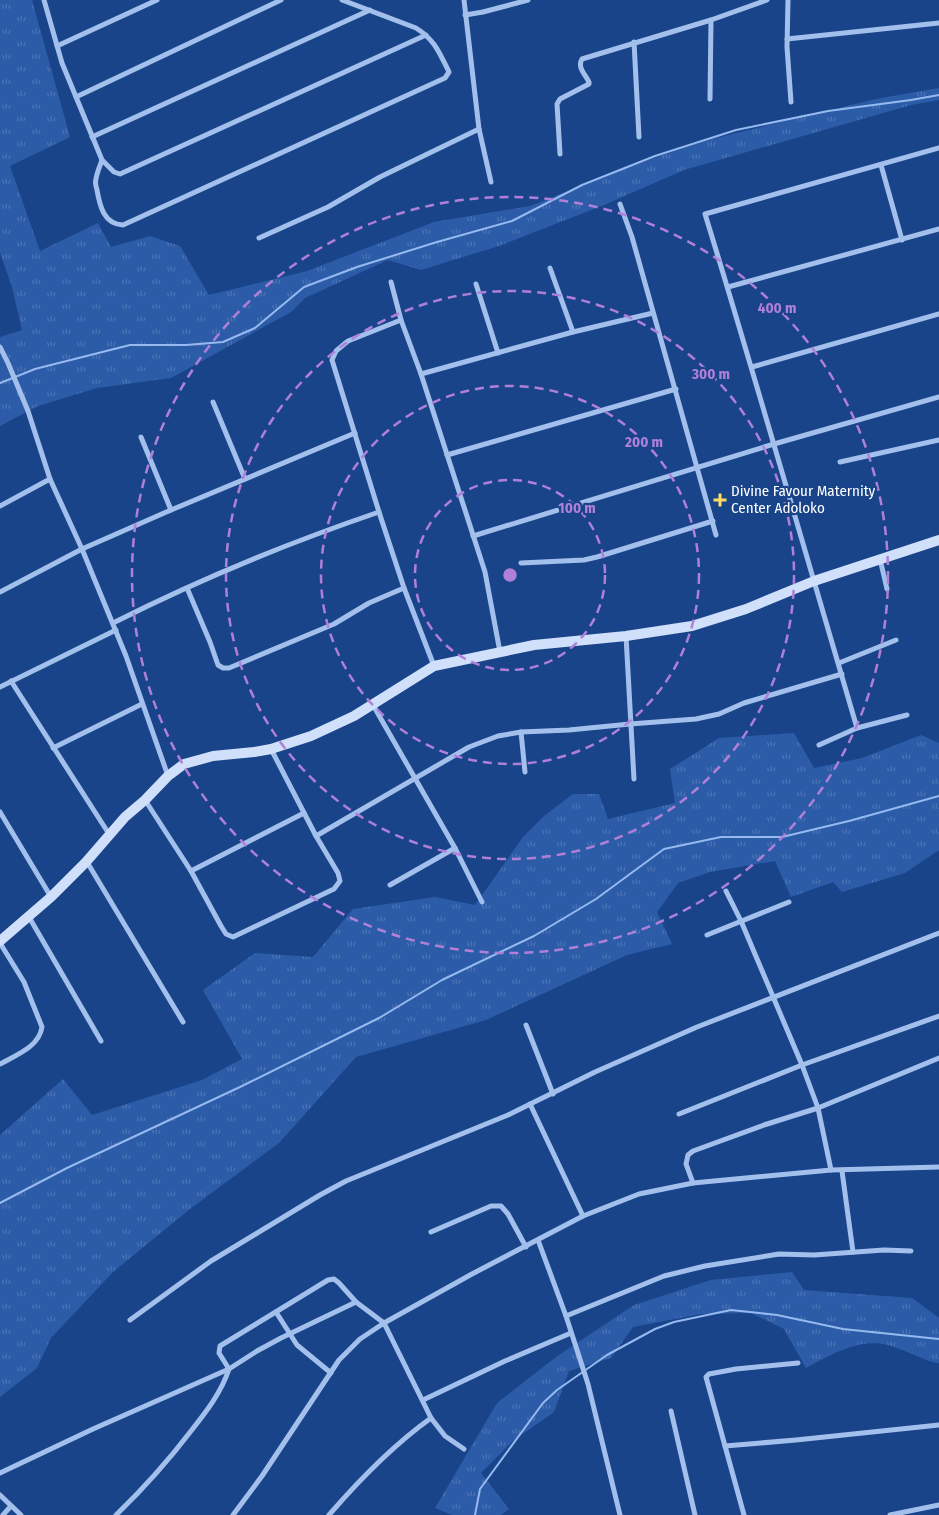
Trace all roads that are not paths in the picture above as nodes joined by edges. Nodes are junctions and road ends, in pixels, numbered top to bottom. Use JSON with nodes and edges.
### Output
{"nodes":[{"id":1,"x":44,"y":0,"type":"edge"},
{"id":2,"x":157,"y":0,"type":"edge"},
{"id":3,"x":281,"y":0,"type":"edge"},
{"id":4,"x":342,"y":0,"type":"edge"},
{"id":5,"x":464,"y":0,"type":"edge"},
{"id":6,"x":528,"y":0,"type":"edge"},
{"id":7,"x":767,"y":0,"type":"edge"},
{"id":8,"x":788,"y":0,"type":"edge"},
{"id":9,"x":370,"y":10,"type":"junction"},
{"id":10,"x":465,"y":15,"type":"junction"},
{"id":11,"x":711,"y":20,"type":"junction"},
{"id":12,"x":939,"y":23,"type":"edge"},
{"id":13,"x":426,"y":35,"type":"junction"},
{"id":14,"x":787,"y":39,"type":"junction"},
{"id":15,"x":634,"y":42,"type":"junction"},
{"id":16,"x":57,"y":46,"type":"junction"},
{"id":17,"x":76,"y":97,"type":"junction"},
{"id":18,"x":710,"y":99,"type":"dead end"},
{"id":19,"x":791,"y":102,"type":"dead end"},
{"id":20,"x":479,"y":129,"type":"junction"},
{"id":21,"x":92,"y":137,"type":"junction"},
{"id":22,"x":639,"y":137,"type":"dead end"},
{"id":23,"x":939,"y":148,"type":"edge"},
{"id":24,"x":560,"y":154,"type":"dead end"},
{"id":25,"x":102,"y":160,"type":"junction"},
{"id":26,"x":881,"y":165,"type":"junction"},
{"id":27,"x":491,"y":182,"type":"dead end"},
{"id":28,"x":620,"y":204,"type":"dead end"},
{"id":29,"x":939,"y":229,"type":"edge"},
{"id":30,"x":259,"y":238,"type":"dead end"},
{"id":31,"x":902,"y":240,"type":"junction"},
{"id":32,"x":550,"y":268,"type":"dead end"},
{"id":33,"x":391,"y":282,"type":"dead end"},
{"id":34,"x":476,"y":284,"type":"dead end"},
{"id":35,"x":728,"y":287,"type":"junction"},
{"id":36,"x":653,"y":313,"type":"junction"},
{"id":37,"x":939,"y":314,"type":"edge"},
{"id":38,"x":401,"y":320,"type":"junction"},
{"id":39,"x":573,"y":332,"type":"junction"},
{"id":40,"x":0,"y":347,"type":"edge"},
{"id":41,"x":498,"y":352,"type":"junction"},
{"id":42,"x":752,"y":367,"type":"junction"},
{"id":43,"x":422,"y":374,"type":"junction"},
{"id":44,"x":676,"y":389,"type":"junction"},
{"id":45,"x":939,"y":397,"type":"edge"},
{"id":46,"x":213,"y":402,"type":"dead end"},
{"id":47,"x":355,"y":433,"type":"junction"},
{"id":48,"x":142,"y":437,"type":"dead end"},
{"id":49,"x":939,"y":440,"type":"edge"},
{"id":50,"x":774,"y":444,"type":"junction"},
{"id":51,"x":447,"y":455,"type":"junction"},
{"id":52,"x":840,"y":462,"type":"dead end"},
{"id":53,"x":696,"y":468,"type":"junction"},
{"id":54,"x":50,"y":479,"type":"junction"},
{"id":55,"x":246,"y":479,"type":"junction"},
{"id":56,"x":0,"y":506,"type":"edge"},
{"id":57,"x":171,"y":510,"type":"junction"},
{"id":58,"x":379,"y":512,"type":"junction"},
{"id":59,"x":712,"y":521,"type":"junction"},
{"id":60,"x":716,"y":535,"type":"dead end"},
{"id":61,"x":473,"y":536,"type":"junction"},
{"id":62,"x":939,"y":540,"type":"edge"},
{"id":63,"x":82,"y":550,"type":"junction"},
{"id":64,"x":880,"y":558,"type":"junction"},
{"id":65,"x":521,"y":563,"type":"dead end"},
{"id":66,"x":814,"y":581,"type":"junction"},
{"id":67,"x":187,"y":588,"type":"junction"},
{"id":68,"x":404,"y":588,"type":"junction"},
{"id":69,"x":887,"y":589,"type":"dead end"},
{"id":70,"x":0,"y":592,"type":"edge"},
{"id":71,"x":113,"y":623,"type":"junction"},
{"id":72,"x":116,"y":630,"type":"junction"},
{"id":73,"x":626,"y":636,"type":"junction"},
{"id":74,"x":896,"y":640,"type":"dead end"},
{"id":75,"x":500,"y":652,"type":"junction"},
{"id":76,"x":840,"y":664,"type":"junction"},
{"id":77,"x":434,"y":666,"type":"junction"},
{"id":78,"x":842,"y":674,"type":"junction"},
{"id":79,"x":11,"y":681,"type":"junction"},
{"id":80,"x":0,"y":687,"type":"edge"},
{"id":81,"x":142,"y":704,"type":"junction"},
{"id":82,"x":372,"y":705,"type":"junction"},
{"id":83,"x":907,"y":715,"type":"dead end"},
{"id":84,"x":630,"y":724,"type":"junction"},
{"id":85,"x":857,"y":728,"type":"junction"},
{"id":86,"x":521,"y":732,"type":"junction"},
{"id":87,"x":819,"y":745,"type":"dead end"},
{"id":88,"x":53,"y":748,"type":"junction"},
{"id":89,"x":271,"y":749,"type":"junction"},
{"id":90,"x":525,"y":772,"type":"dead end"},
{"id":91,"x":168,"y":776,"type":"junction"},
{"id":92,"x":416,"y":778,"type":"junction"},
{"id":93,"x":634,"y":779,"type":"dead end"},
{"id":94,"x":145,"y":800,"type":"junction"},
{"id":95,"x":0,"y":812,"type":"edge"},
{"id":96,"x":304,"y":813,"type":"junction"},
{"id":97,"x":109,"y":834,"type":"junction"},
{"id":98,"x":316,"y":836,"type":"junction"},
{"id":99,"x":454,"y":848,"type":"junction"},
{"id":100,"x":86,"y":862,"type":"junction"},
{"id":101,"x":191,"y":871,"type":"junction"},
{"id":102,"x":390,"y":885,"type":"dead end"},
{"id":103,"x":726,"y":891,"type":"dead end"},
{"id":104,"x":51,"y":897,"type":"junction"},
{"id":105,"x":482,"y":902,"type":"dead end"},
{"id":106,"x":789,"y":902,"type":"dead end"},
{"id":107,"x":29,"y":917,"type":"junction"},
{"id":108,"x":742,"y":921,"type":"junction"},
{"id":109,"x":939,"y":932,"type":"edge"},
{"id":110,"x":707,"y":935,"type":"dead end"},
{"id":111,"x":0,"y":942,"type":"edge"},
{"id":112,"x":773,"y":998,"type":"junction"},
{"id":113,"x":939,"y":1016,"type":"edge"},
{"id":114,"x":183,"y":1022,"type":"dead end"},
{"id":115,"x":526,"y":1025,"type":"dead end"},
{"id":116,"x":101,"y":1041,"type":"dead end"},
{"id":117,"x":939,"y":1058,"type":"edge"},
{"id":118,"x":0,"y":1064,"type":"edge"},
{"id":119,"x":802,"y":1065,"type":"junction"},
{"id":120,"x":553,"y":1094,"type":"junction"},
{"id":121,"x":530,"y":1104,"type":"junction"},
{"id":122,"x":818,"y":1108,"type":"junction"},
{"id":123,"x":679,"y":1114,"type":"dead end"},
{"id":124,"x":939,"y":1167,"type":"edge"},
{"id":125,"x":831,"y":1170,"type":"junction"},
{"id":126,"x":842,"y":1171,"type":"junction"},
{"id":127,"x":693,"y":1183,"type":"junction"},
{"id":128,"x":583,"y":1216,"type":"junction"},
{"id":129,"x":431,"y":1232,"type":"dead end"},
{"id":130,"x":538,"y":1240,"type":"junction"},
{"id":131,"x":526,"y":1247,"type":"junction"},
{"id":132,"x":853,"y":1252,"type":"junction"},
{"id":133,"x":911,"y":1252,"type":"dead end"},
{"id":134,"x":356,"y":1302,"type":"junction"},
{"id":135,"x":276,"y":1312,"type":"junction"},
{"id":136,"x":566,"y":1316,"type":"junction"},
{"id":137,"x":130,"y":1320,"type":"dead end"},
{"id":138,"x":384,"y":1323,"type":"junction"},
{"id":139,"x":571,"y":1333,"type":"junction"},
{"id":140,"x":289,"y":1334,"type":"junction"},
{"id":141,"x":798,"y":1363,"type":"dead end"},
{"id":142,"x":229,"y":1369,"type":"junction"},
{"id":143,"x":331,"y":1373,"type":"junction"},
{"id":144,"x":423,"y":1400,"type":"junction"},
{"id":145,"x":671,"y":1411,"type":"dead end"},
{"id":146,"x":431,"y":1418,"type":"junction"},
{"id":147,"x":939,"y":1425,"type":"edge"},
{"id":148,"x":725,"y":1446,"type":"junction"},
{"id":149,"x":464,"y":1449,"type":"dead end"},
{"id":150,"x":0,"y":1473,"type":"edge"},
{"id":151,"x":0,"y":1495,"type":"edge"},
{"id":152,"x":939,"y":1505,"type":"edge"},
{"id":153,"x":11,"y":1506,"type":"junction"},
{"id":154,"x":3,"y":1515,"type":"edge"},
{"id":155,"x":20,"y":1515,"type":"edge"},
{"id":156,"x":116,"y":1515,"type":"edge"},
{"id":157,"x":233,"y":1515,"type":"edge"},
{"id":158,"x":329,"y":1515,"type":"edge"},
{"id":159,"x":620,"y":1515,"type":"edge"},
{"id":160,"x":695,"y":1515,"type":"edge"},
{"id":161,"x":744,"y":1515,"type":"edge"},
{"id":162,"x":890,"y":1515,"type":"edge"}],
"edges":[{"from":1,"to":16,"type":"street"},
{"from":2,"to":16,"type":"street"},
{"from":3,"to":17,"type":"street"},
{"from":4,"to":9,"type":"street"},
{"from":5,"to":10,"type":"street"},
{"from":6,"to":10,"type":"street"},
{"from":7,"to":11,"type":"street"},
{"from":8,"to":14,"type":"street"},
{"from":9,"to":13,"type":"street"},
{"from":9,"to":21,"type":"street"},
{"from":10,"to":20,"type":"street"},
{"from":11,"to":15,"type":"street"},
{"from":11,"to":18,"type":"street"},
{"from":12,"to":14,"type":"street"},
{"from":13,"to":25,"type":"street"},
{"from":13,"to":25,"type":"street"},
{"from":14,"to":19,"type":"street"},
{"from":15,"to":22,"type":"street"},
{"from":15,"to":24,"type":"street"},
{"from":16,"to":17,"type":"street"},
{"from":17,"to":21,"type":"street"},
{"from":20,"to":27,"type":"street"},
{"from":20,"to":30,"type":"street"},
{"from":21,"to":25,"type":"street"},
{"from":23,"to":26,"type":"street"},
{"from":26,"to":31,"type":"street"},
{"from":26,"to":35,"type":"street"},
{"from":28,"to":36,"type":"street"},
{"from":29,"to":31,"type":"street"},
{"from":31,"to":35,"type":"street"},
{"from":32,"to":39,"type":"street"},
{"from":33,"to":38,"type":"street"},
{"from":34,"to":41,"type":"street"},
{"from":35,"to":42,"type":"street"},
{"from":36,"to":39,"type":"street"},
{"from":36,"to":44,"type":"street"},
{"from":37,"to":42,"type":"street"},
{"from":38,"to":43,"type":"street"},
{"from":38,"to":47,"type":"street"},
{"from":39,"to":41,"type":"street"},
{"from":40,"to":54,"type":"street"},
{"from":41,"to":43,"type":"street"},
{"from":42,"to":50,"type":"street"},
{"from":43,"to":51,"type":"street"},
{"from":44,"to":51,"type":"street"},
{"from":44,"to":53,"type":"street"},
{"from":45,"to":50,"type":"street"},
{"from":46,"to":55,"type":"street"},
{"from":47,"to":55,"type":"street"},
{"from":47,"to":58,"type":"street"},
{"from":48,"to":57,"type":"street"},
{"from":49,"to":52,"type":"street"},
{"from":50,"to":53,"type":"street"},
{"from":50,"to":66,"type":"street"},
{"from":51,"to":61,"type":"street"},
{"from":53,"to":59,"type":"street"},
{"from":53,"to":61,"type":"street"},
{"from":54,"to":56,"type":"street"},
{"from":54,"to":63,"type":"street"},
{"from":55,"to":57,"type":"street"},
{"from":57,"to":63,"type":"street"},
{"from":58,"to":67,"type":"street"},
{"from":58,"to":68,"type":"street"},
{"from":59,"to":60,"type":"street"},
{"from":59,"to":65,"type":"street"},
{"from":61,"to":75,"type":"street"},
{"from":62,"to":64,"type":"street"},
{"from":63,"to":70,"type":"street"},
{"from":63,"to":71,"type":"street"},
{"from":64,"to":66,"type":"street"},
{"from":64,"to":69,"type":"street"},
{"from":66,"to":73,"type":"street"},
{"from":66,"to":76,"type":"street"},
{"from":67,"to":68,"type":"street"},
{"from":67,"to":71,"type":"street"},
{"from":68,"to":77,"type":"street"},
{"from":71,"to":72,"type":"street"},
{"from":72,"to":79,"type":"street"},
{"from":72,"to":81,"type":"street"},
{"from":73,"to":75,"type":"street"},
{"from":73,"to":84,"type":"street"},
{"from":74,"to":76,"type":"street"},
{"from":75,"to":77,"type":"street"},
{"from":76,"to":78,"type":"street"},
{"from":77,"to":82,"type":"street"},
{"from":78,"to":84,"type":"street"},
{"from":78,"to":85,"type":"street"},
{"from":79,"to":80,"type":"street"},
{"from":79,"to":88,"type":"street"},
{"from":81,"to":88,"type":"street"},
{"from":81,"to":91,"type":"street"},
{"from":82,"to":89,"type":"street"},
{"from":82,"to":92,"type":"street"},
{"from":83,"to":85,"type":"street"},
{"from":84,"to":86,"type":"street"},
{"from":84,"to":93,"type":"street"},
{"from":85,"to":87,"type":"street"},
{"from":86,"to":90,"type":"street"},
{"from":86,"to":92,"type":"street"},
{"from":88,"to":97,"type":"street"},
{"from":89,"to":91,"type":"street"},
{"from":89,"to":96,"type":"street"},
{"from":91,"to":94,"type":"street"},
{"from":92,"to":98,"type":"street"},
{"from":92,"to":99,"type":"street"},
{"from":94,"to":97,"type":"street"},
{"from":94,"to":101,"type":"street"},
{"from":95,"to":104,"type":"street"},
{"from":96,"to":98,"type":"street"},
{"from":96,"to":101,"type":"street"},
{"from":97,"to":100,"type":"street"},
{"from":98,"to":101,"type":"street"},
{"from":99,"to":102,"type":"street"},
{"from":99,"to":105,"type":"street"},
{"from":100,"to":104,"type":"street"},
{"from":100,"to":114,"type":"street"},
{"from":103,"to":108,"type":"street"},
{"from":104,"to":107,"type":"street"},
{"from":106,"to":108,"type":"street"},
{"from":107,"to":111,"type":"street"},
{"from":107,"to":116,"type":"street"},
{"from":108,"to":110,"type":"street"},
{"from":108,"to":112,"type":"street"},
{"from":109,"to":112,"type":"street"},
{"from":111,"to":118,"type":"street"},
{"from":112,"to":119,"type":"street"},
{"from":112,"to":120,"type":"street"},
{"from":113,"to":119,"type":"street"},
{"from":115,"to":120,"type":"street"},
{"from":117,"to":122,"type":"street"},
{"from":119,"to":122,"type":"street"},
{"from":119,"to":123,"type":"street"},
{"from":120,"to":121,"type":"street"},
{"from":121,"to":128,"type":"street"},
{"from":121,"to":137,"type":"street"},
{"from":122,"to":125,"type":"street"},
{"from":122,"to":127,"type":"street"},
{"from":124,"to":126,"type":"street"},
{"from":125,"to":126,"type":"street"},
{"from":125,"to":127,"type":"street"},
{"from":126,"to":132,"type":"street"},
{"from":127,"to":128,"type":"street"},
{"from":128,"to":130,"type":"street"},
{"from":129,"to":131,"type":"street"},
{"from":130,"to":131,"type":"street"},
{"from":130,"to":136,"type":"street"},
{"from":131,"to":138,"type":"street"},
{"from":132,"to":133,"type":"street"},
{"from":132,"to":136,"type":"street"},
{"from":134,"to":135,"type":"street"},
{"from":134,"to":138,"type":"street"},
{"from":134,"to":140,"type":"street"},
{"from":135,"to":140,"type":"street"},
{"from":135,"to":142,"type":"street"},
{"from":136,"to":139,"type":"street"},
{"from":138,"to":143,"type":"street"},
{"from":138,"to":144,"type":"street"},
{"from":139,"to":144,"type":"street"},
{"from":139,"to":159,"type":"street"},
{"from":140,"to":142,"type":"street"},
{"from":140,"to":143,"type":"street"},
{"from":141,"to":148,"type":"street"},
{"from":142,"to":150,"type":"street"},
{"from":142,"to":156,"type":"street"},
{"from":143,"to":157,"type":"street"},
{"from":144,"to":146,"type":"street"},
{"from":145,"to":160,"type":"street"},
{"from":146,"to":149,"type":"street"},
{"from":146,"to":158,"type":"street"},
{"from":147,"to":148,"type":"street"},
{"from":148,"to":161,"type":"street"},
{"from":151,"to":153,"type":"street"},
{"from":152,"to":162,"type":"street"},
{"from":153,"to":154,"type":"street"},
{"from":153,"to":155,"type":"street"}]}
